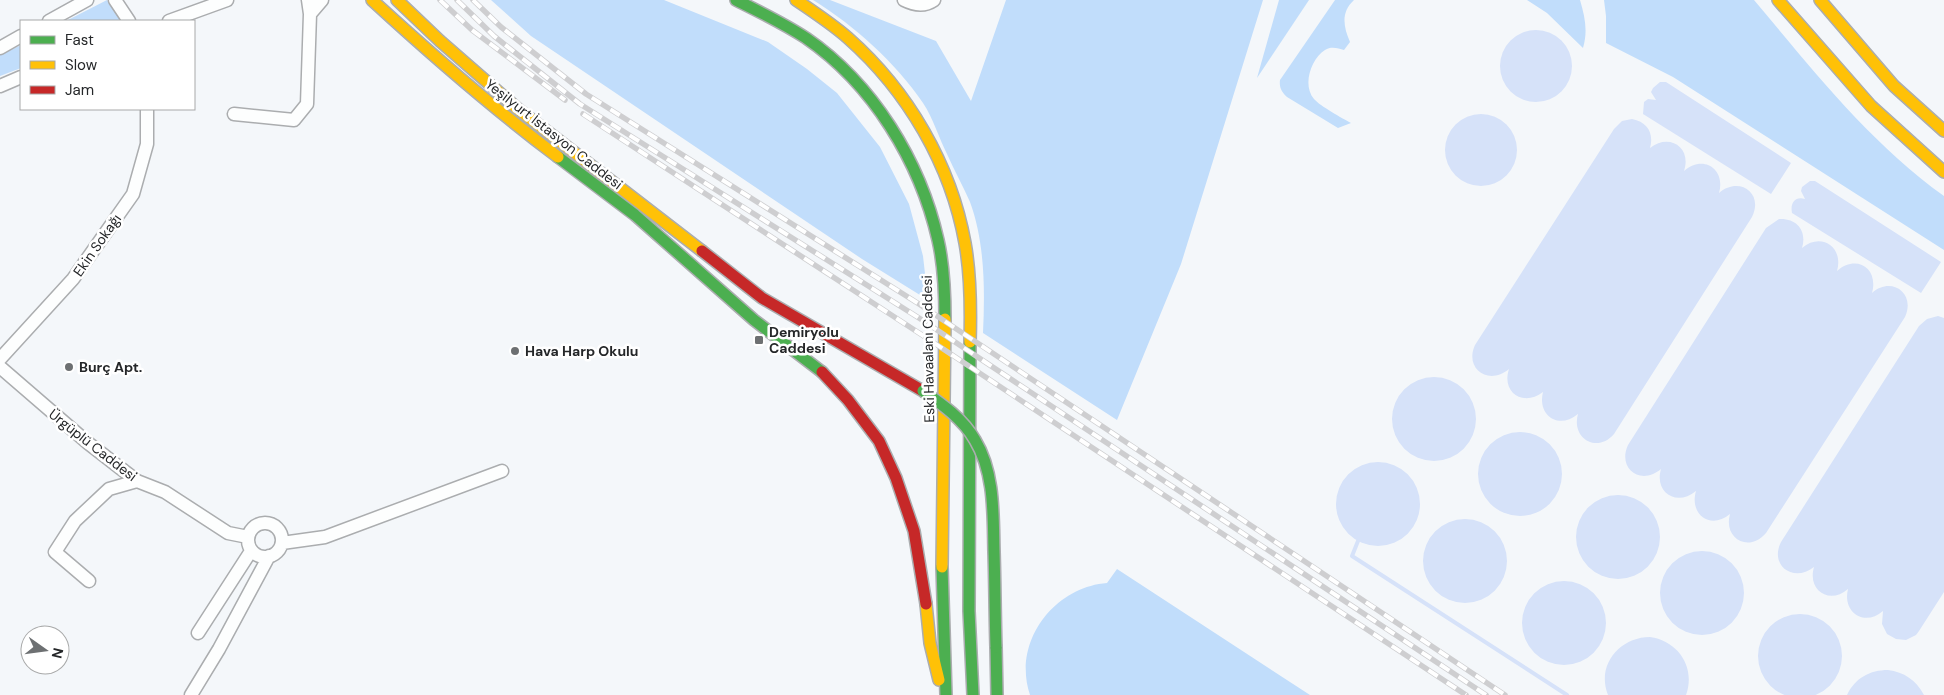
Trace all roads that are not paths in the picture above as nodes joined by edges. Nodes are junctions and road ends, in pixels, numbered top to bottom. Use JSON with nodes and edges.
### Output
{"nodes":[{"id":1,"x":87,"y":0,"type":"edge"},
{"id":2,"x":115,"y":0,"type":"edge"},
{"id":3,"x":227,"y":0,"type":"edge"},
{"id":4,"x":308,"y":0,"type":"edge"},
{"id":5,"x":322,"y":0,"type":"edge"},
{"id":6,"x":372,"y":0,"type":"edge"},
{"id":7,"x":397,"y":0,"type":"edge"},
{"id":8,"x":736,"y":0,"type":"edge"},
{"id":9,"x":796,"y":0,"type":"edge"},
{"id":10,"x":904,"y":0,"type":"edge"},
{"id":11,"x":934,"y":0,"type":"edge"},
{"id":12,"x":1778,"y":0,"type":"edge"},
{"id":13,"x":1820,"y":0,"type":"edge"},
{"id":14,"x":310,"y":14,"type":"junction"},
{"id":15,"x":51,"y":20,"type":"edge"},
{"id":16,"x":128,"y":20,"type":"edge"},
{"id":17,"x":172,"y":20,"type":"edge"},
{"id":18,"x":20,"y":37,"type":"edge"},
{"id":19,"x":0,"y":48,"type":"edge"},
{"id":20,"x":20,"y":77,"type":"edge"},
{"id":21,"x":0,"y":86,"type":"edge"},
{"id":22,"x":1901,"y":92,"type":"junction"},
{"id":23,"x":147,"y":110,"type":"edge"},
{"id":24,"x":1878,"y":112,"type":"junction"},
{"id":25,"x":234,"y":114,"type":"dead end"},
{"id":26,"x":1944,"y":131,"type":"edge"},
{"id":27,"x":1944,"y":172,"type":"edge"},
{"id":28,"x":0,"y":359,"type":"edge"},
{"id":29,"x":0,"y":367,"type":"edge"},
{"id":30,"x":502,"y":471,"type":"dead end"},
{"id":31,"x":138,"y":481,"type":"junction"},
{"id":32,"x":248,"y":537,"type":"junction"},
{"id":33,"x":282,"y":543,"type":"junction"},
{"id":34,"x":251,"y":550,"type":"junction"},
{"id":35,"x":269,"y":556,"type":"junction"},
{"id":36,"x":89,"y":581,"type":"dead end"},
{"id":37,"x":198,"y":633,"type":"dead end"},
{"id":38,"x":191,"y":695,"type":"edge"},
{"id":39,"x":945,"y":695,"type":"edge"},
{"id":40,"x":973,"y":695,"type":"edge"},
{"id":41,"x":997,"y":695,"type":"edge"}],
"edges":[{"from":1,"to":15,"type":"street"},
{"from":2,"to":16,"type":"street"},
{"from":3,"to":17,"type":"street"},
{"from":4,"to":14,"type":"street"},
{"from":5,"to":14,"type":"street"},
{"from":6,"to":39,"type":"main road","name":"Yeşilyurt İstasyon Caddesi"},
{"from":7,"to":41,"type":"main road","name":"Yeşilyurt İstasyon Caddesi","bridge":true},
{"from":8,"to":39,"type":"main road","name":"Eski Havaalanı Caddesi"},
{"from":9,"to":40,"type":"main road"},
{"from":10,"to":11,"type":"street"},
{"from":12,"to":24,"type":"main road"},
{"from":13,"to":22,"type":"main road"},
{"from":14,"to":25,"type":"street"},
{"from":18,"to":19,"type":"street"},
{"from":20,"to":21,"type":"street"},
{"from":22,"to":24,"type":"main road"},
{"from":22,"to":26,"type":"main road"},
{"from":23,"to":28,"type":"street","name":"Ekin Sokağı"},
{"from":24,"to":27,"type":"main road"},
{"from":29,"to":31,"type":"street","name":"Ürgüplü Caddesi"},
{"from":30,"to":33,"type":"street"},
{"from":31,"to":32,"type":"street","name":"Ürgüplü Caddesi"},
{"from":31,"to":36,"type":"street"},
{"from":32,"to":33,"type":"street"},
{"from":32,"to":34,"type":"street"},
{"from":33,"to":35,"type":"street"},
{"from":34,"to":35,"type":"street"},
{"from":34,"to":37,"type":"street"},
{"from":35,"to":38,"type":"street"}]}
